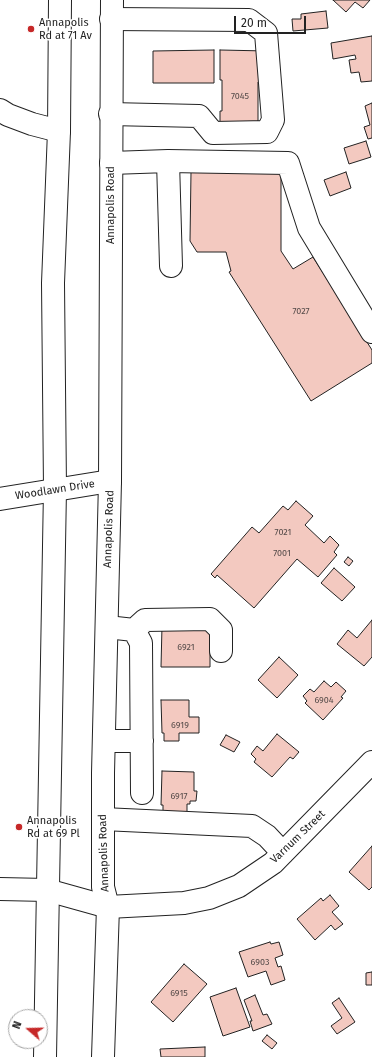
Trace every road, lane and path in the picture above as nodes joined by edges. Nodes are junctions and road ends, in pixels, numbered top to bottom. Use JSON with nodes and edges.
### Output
{"nodes":[{"id":1,"x":60,"y":0,"type":"edge"},
{"id":2,"x":112,"y":10,"type":"edge"},
{"id":3,"x":0,"y":110,"type":"edge"},
{"id":4,"x":110,"y":114,"type":"junction"},
{"id":5,"x":59,"y":131,"type":"junction"},
{"id":6,"x":168,"y":161,"type":"junction"},
{"id":7,"x":111,"y":163,"type":"junction"},
{"id":8,"x":171,"y":266,"type":"dead end"},
{"id":9,"x":372,"y":332,"type":"edge"},
{"id":10,"x":110,"y":481,"type":"junction"},
{"id":11,"x":56,"y":489,"type":"junction"},
{"id":12,"x":0,"y":498,"type":"edge"},
{"id":13,"x":107,"y":627,"type":"junction"},
{"id":14,"x":134,"y":630,"type":"junction"},
{"id":15,"x":221,"y":652,"type":"dead end"},
{"id":16,"x":104,"y":741,"type":"junction"},
{"id":17,"x":142,"y":741,"type":"junction"},
{"id":18,"x":372,"y":762,"type":"edge"},
{"id":19,"x":142,"y":793,"type":"dead end"},
{"id":20,"x":103,"y":819,"type":"junction"},
{"id":21,"x":283,"y":853,"type":"junction"},
{"id":22,"x":0,"y":889,"type":"edge"},
{"id":23,"x":47,"y":890,"type":"junction"},
{"id":24,"x":108,"y":907,"type":"junction"},
{"id":25,"x":45,"y":1057,"type":"edge"},
{"id":26,"x":103,"y":1057,"type":"edge"}],
"edges":[{"from":1,"to":5,"type":"main road"},
{"from":2,"to":4,"type":"main road","name":"Annapolis Road"},
{"from":2,"to":4,"type":"main road"},
{"from":3,"to":5,"type":"main road"},
{"from":4,"to":7,"type":"main road","name":"Annapolis Road"},
{"from":5,"to":11,"type":"main road"},
{"from":6,"to":7,"type":"main road"},
{"from":6,"to":8,"type":"main road"},
{"from":6,"to":9,"type":"main road"},
{"from":7,"to":10,"type":"main road","name":"Annapolis Road"},
{"from":10,"to":11,"type":"main road","name":"Woodlawn Drive"},
{"from":10,"to":13,"type":"main road","name":"Annapolis Road"},
{"from":11,"to":12,"type":"main road","name":"Woodlawn Drive"},
{"from":11,"to":23,"type":"main road"},
{"from":13,"to":14,"type":"main road"},
{"from":13,"to":16,"type":"main road","name":"Annapolis Road"},
{"from":14,"to":15,"type":"main road"},
{"from":14,"to":17,"type":"main road"},
{"from":16,"to":17,"type":"main road"},
{"from":16,"to":20,"type":"main road","name":"Annapolis Road"},
{"from":17,"to":19,"type":"main road"},
{"from":18,"to":21,"type":"main road","name":"Varnum Street"},
{"from":20,"to":21,"type":"main road"},
{"from":20,"to":24,"type":"main road","name":"Annapolis Road"},
{"from":21,"to":24,"type":"main road","name":"Varnum Street"},
{"from":22,"to":23,"type":"main road","name":"Varnum Street"},
{"from":23,"to":24,"type":"main road","name":"Varnum Street"},
{"from":23,"to":25,"type":"main road"},
{"from":24,"to":26,"type":"main road","name":"Annapolis Road"}]}
